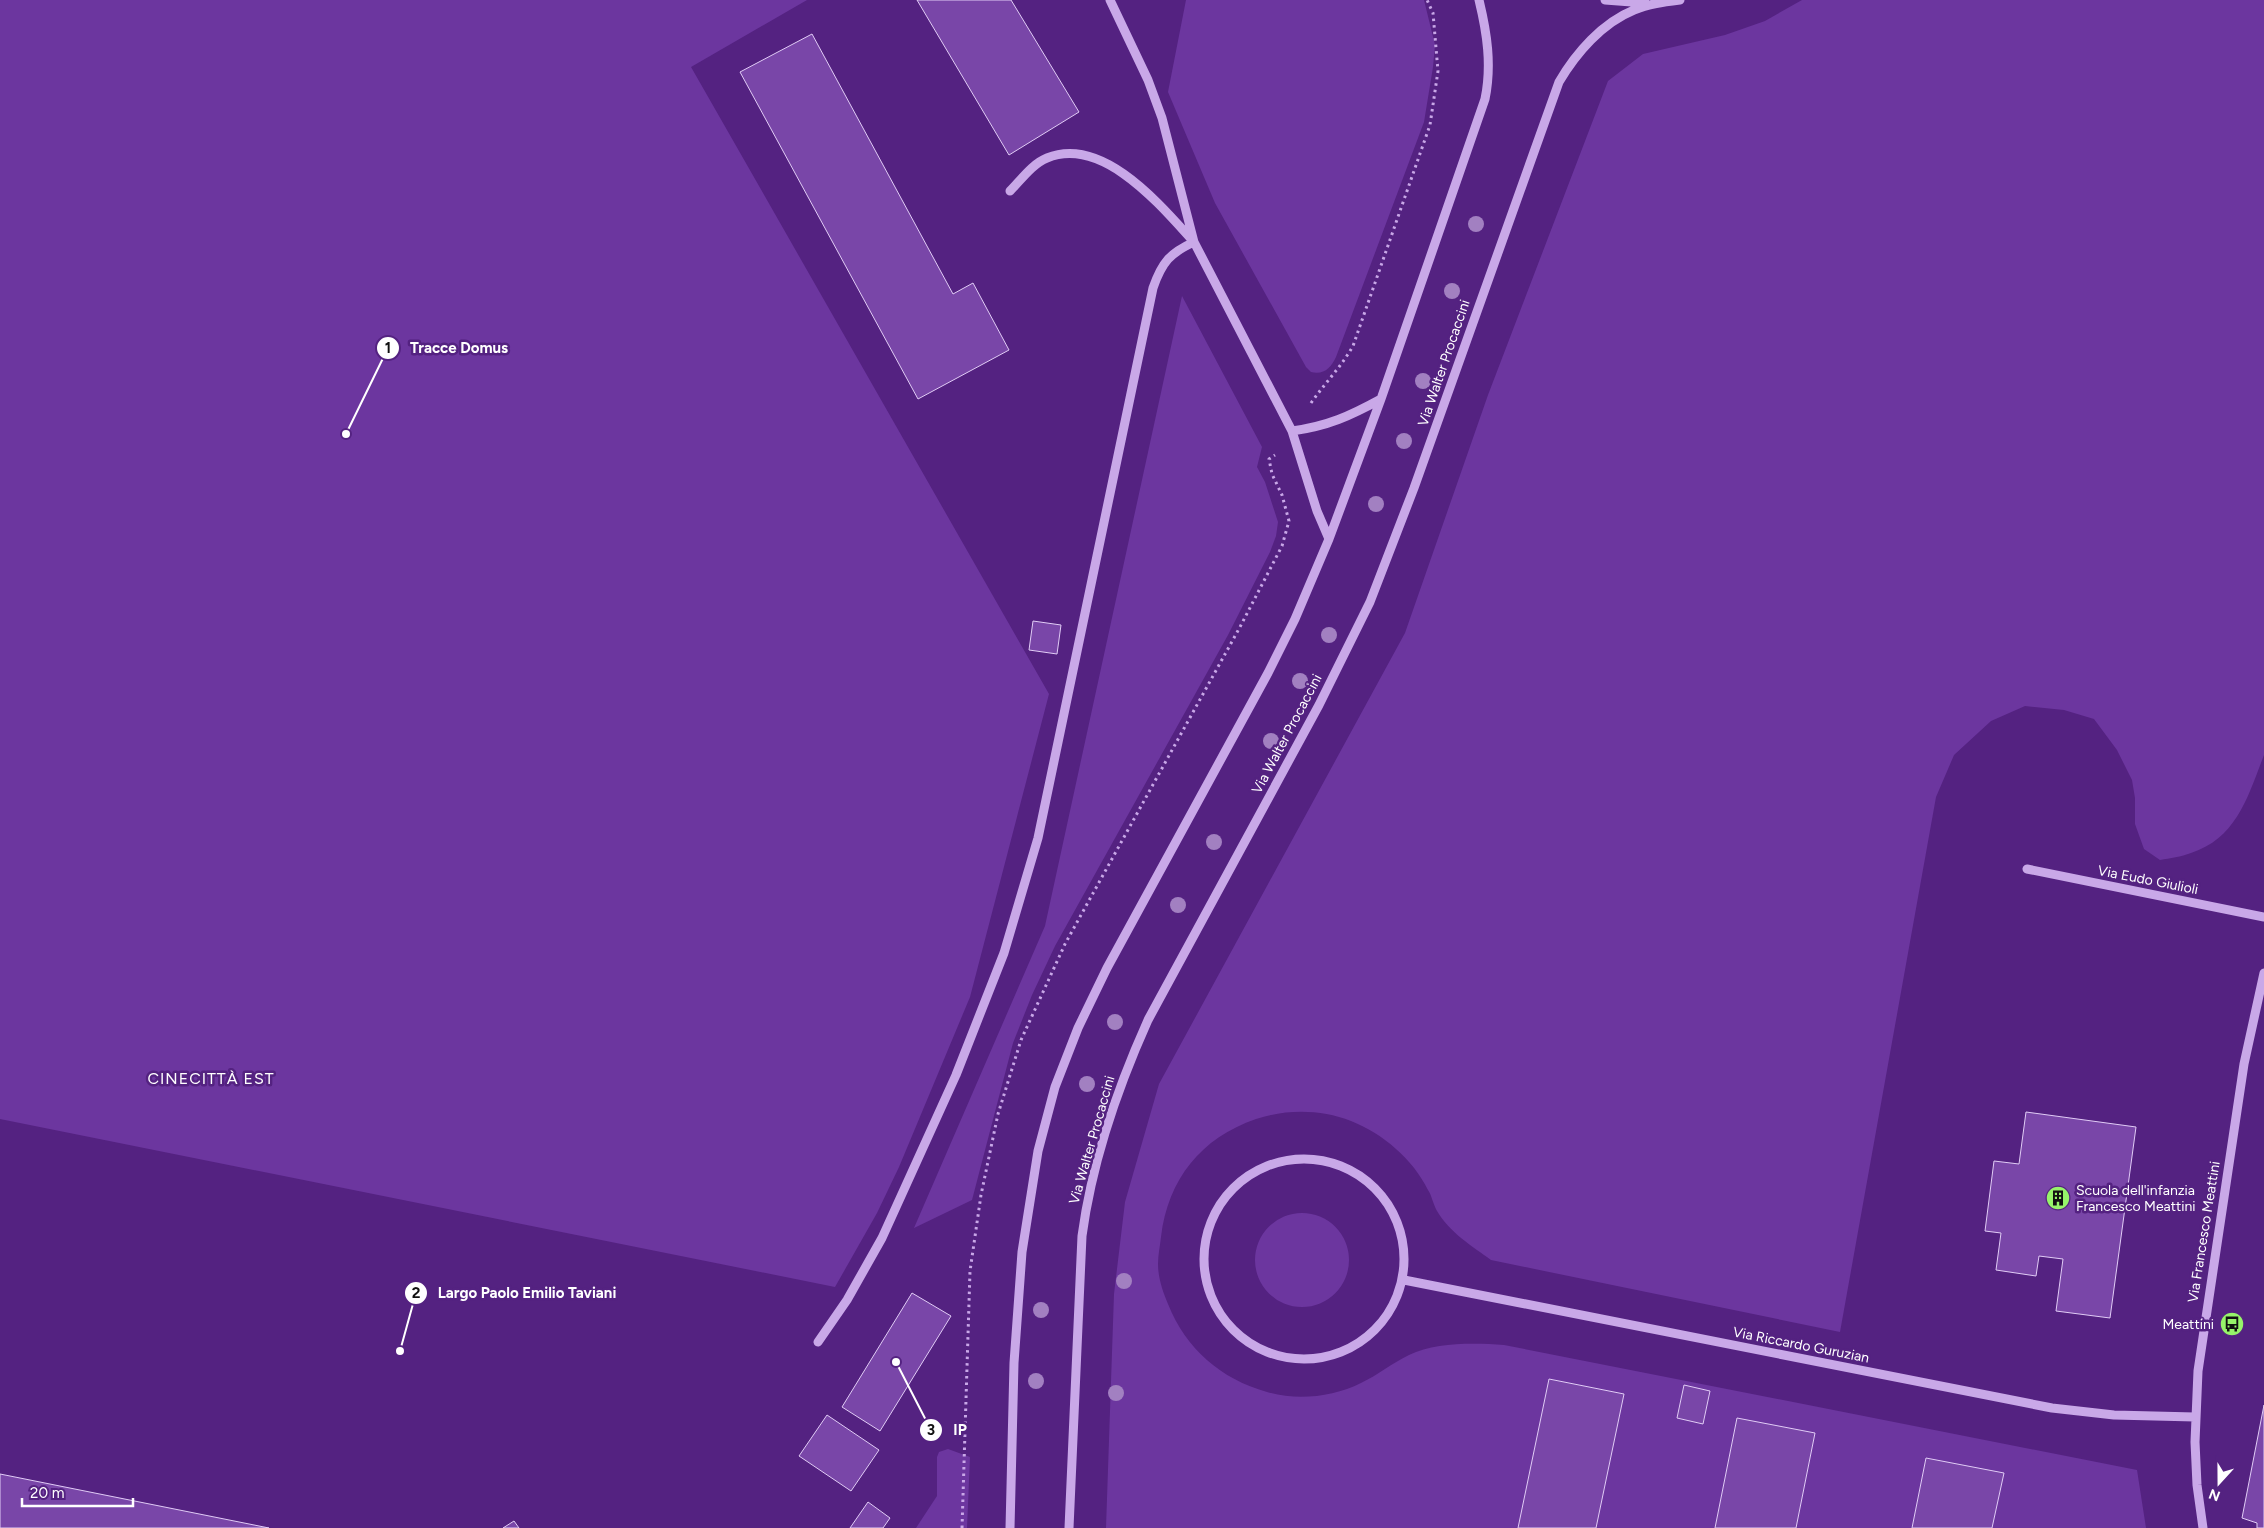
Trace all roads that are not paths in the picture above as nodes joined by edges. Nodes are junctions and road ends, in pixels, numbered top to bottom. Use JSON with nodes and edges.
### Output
{"nodes":[{"id":1,"x":1110,"y":0,"type":"edge"},
{"id":2,"x":1480,"y":0,"type":"edge"},
{"id":3,"x":1605,"y":0,"type":"edge"},
{"id":4,"x":1680,"y":0,"type":"edge"},
{"id":5,"x":1656,"y":4,"type":"junction"},
{"id":6,"x":1010,"y":192,"type":"dead end"},
{"id":7,"x":1194,"y":242,"type":"junction"},
{"id":8,"x":1381,"y":399,"type":"junction"},
{"id":9,"x":1292,"y":431,"type":"junction"},
{"id":10,"x":1329,"y":540,"type":"junction"},
{"id":11,"x":2027,"y":870,"type":"dead end"},
{"id":12,"x":2264,"y":917,"type":"edge"},
{"id":13,"x":2264,"y":973,"type":"edge"},
{"id":14,"x":1404,"y":1280,"type":"junction"},
{"id":15,"x":818,"y":1342,"type":"dead end"},
{"id":16,"x":2195,"y":1417,"type":"junction"},
{"id":17,"x":1010,"y":1528,"type":"edge"},
{"id":18,"x":1069,"y":1528,"type":"edge"},
{"id":19,"x":2203,"y":1528,"type":"edge"}],
"edges":[{"from":1,"to":7,"type":"street"},
{"from":2,"to":8,"type":"street"},
{"from":3,"to":5,"type":"street","name":"Via Walter Procaccini"},
{"from":4,"to":5,"type":"street","name":"Via Walter Procaccini"},
{"from":5,"to":18,"type":"street","name":"Via Walter Procaccini"},
{"from":6,"to":7,"type":"street"},
{"from":7,"to":9,"type":"street"},
{"from":7,"to":15,"type":"street"},
{"from":8,"to":9,"type":"street"},
{"from":8,"to":10,"type":"street"},
{"from":9,"to":10,"type":"street"},
{"from":10,"to":17,"type":"street"},
{"from":11,"to":12,"type":"street","name":"Via Eudo Giulioli"},
{"from":13,"to":16,"type":"street","name":"Via Francesco Meattini"},
{"from":14,"to":14,"type":"street"},
{"from":14,"to":16,"type":"street","name":"Via Riccardo Guruzian"},
{"from":16,"to":19,"type":"street","name":"Via Francesco Meattini"}]}
